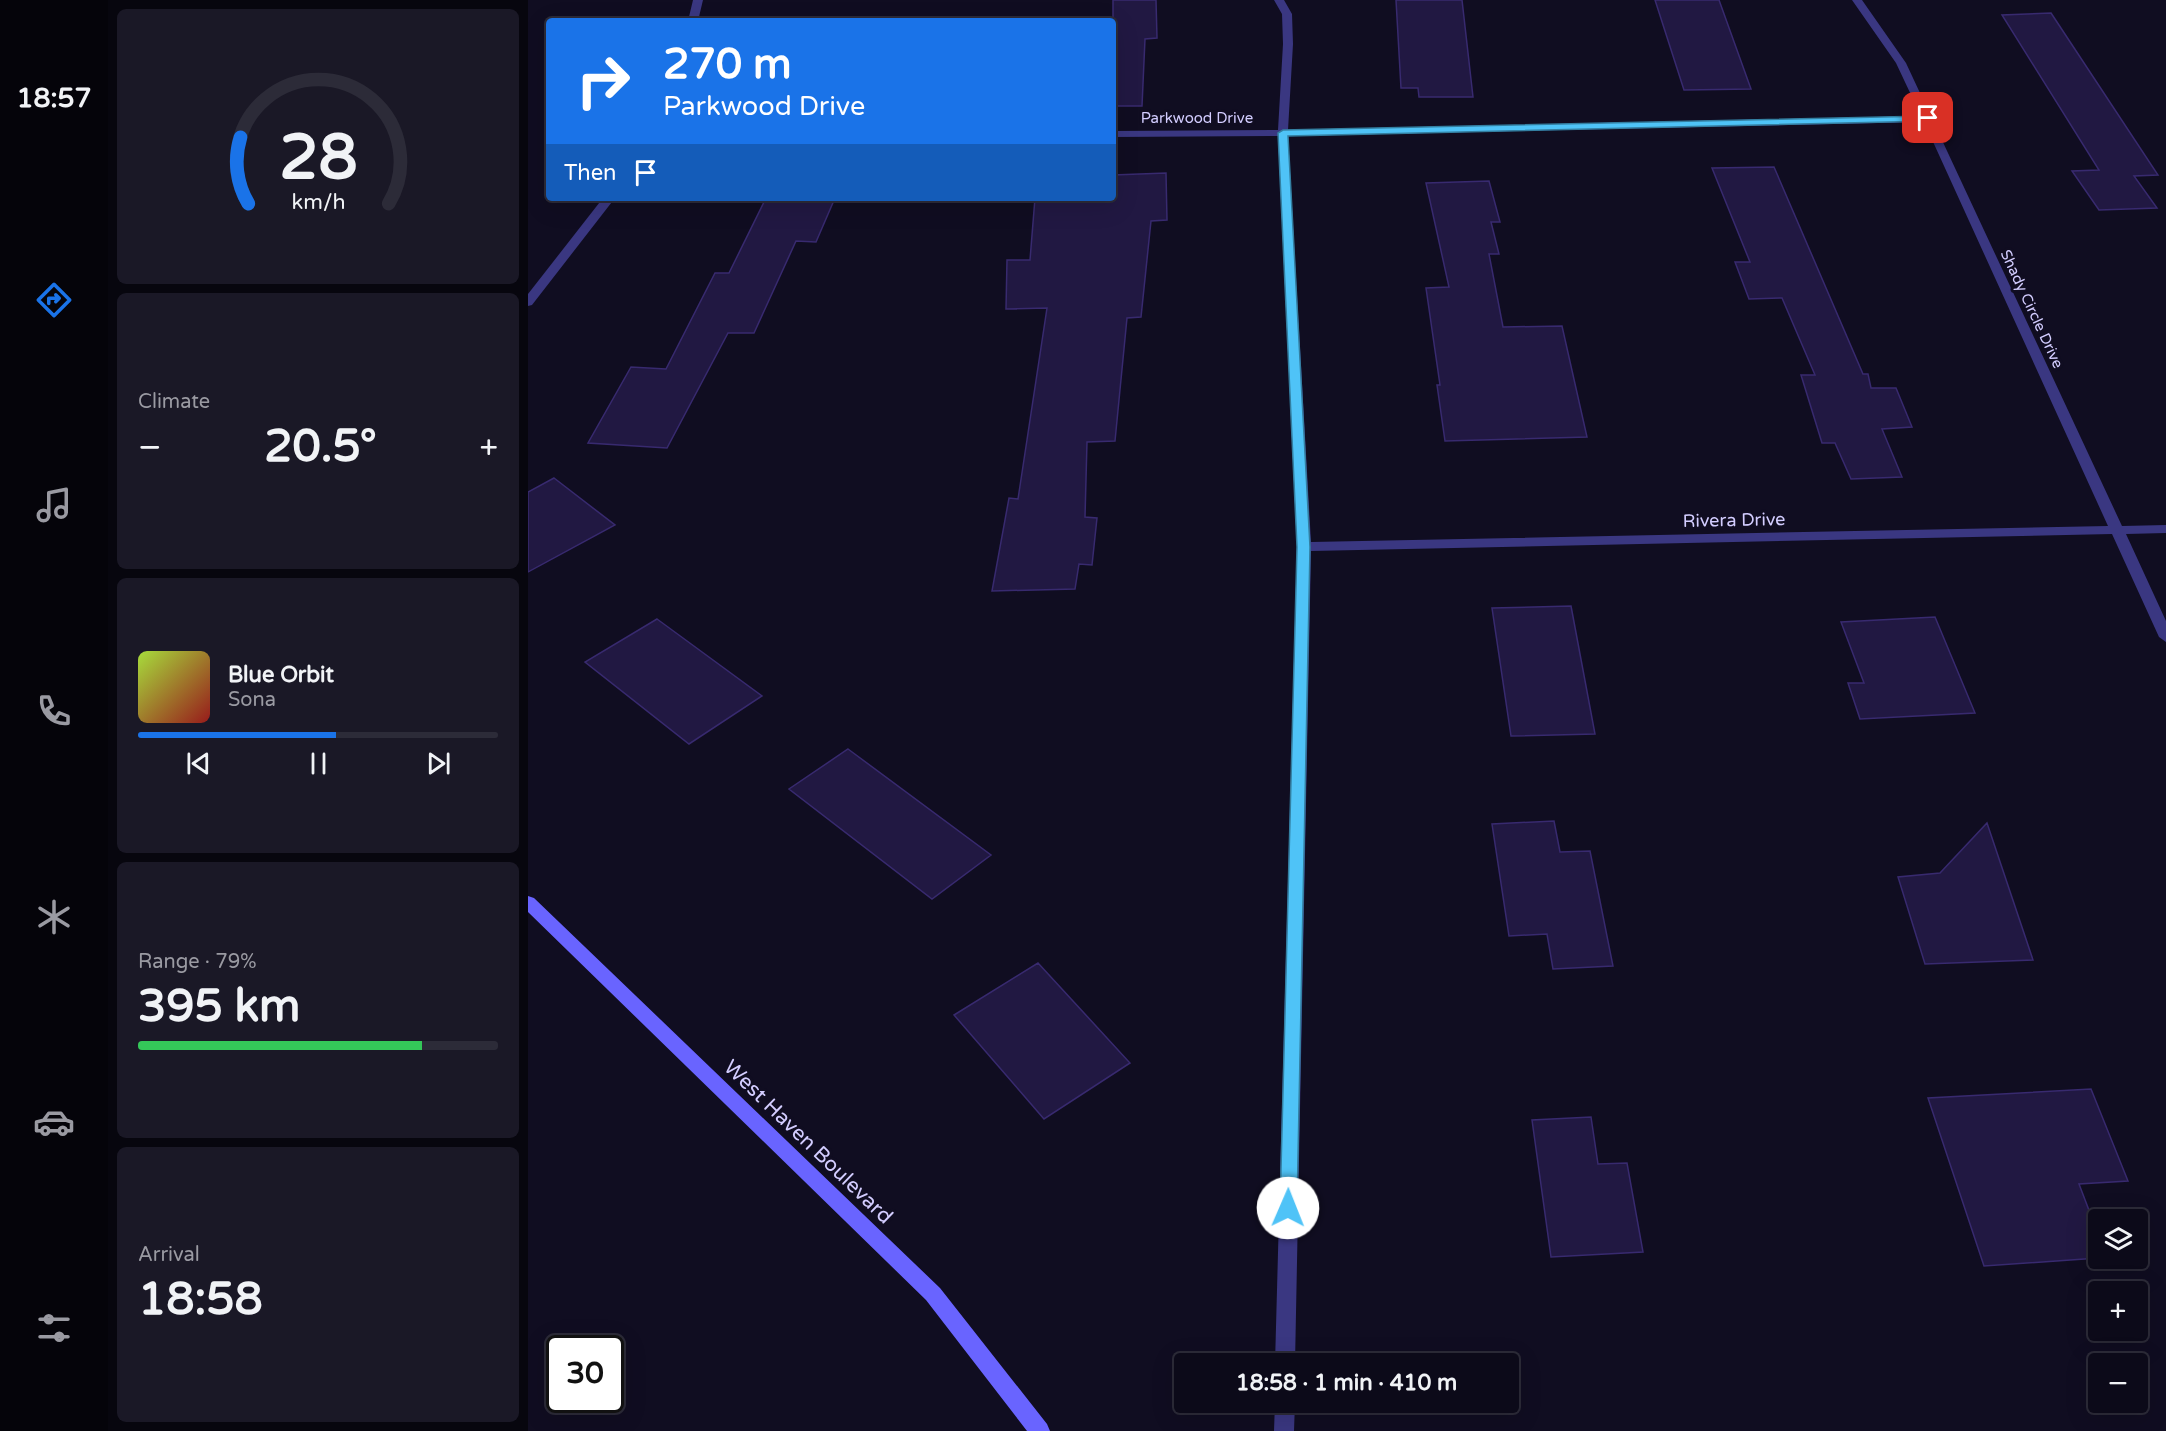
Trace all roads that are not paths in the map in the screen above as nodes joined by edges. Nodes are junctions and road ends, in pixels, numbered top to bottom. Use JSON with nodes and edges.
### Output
{"nodes":[{"id":1,"x":698,"y":0,"type":"edge"},
{"id":2,"x":1279,"y":0,"type":"edge"},
{"id":3,"x":1857,"y":0,"type":"edge"},
{"id":4,"x":694,"y":18,"type":"edge"},
{"id":5,"x":1928,"y":118,"type":"junction"},
{"id":6,"x":1283,"y":133,"type":"junction"},
{"id":7,"x":1116,"y":134,"type":"edge"},
{"id":8,"x":607,"y":201,"type":"edge"},
{"id":9,"x":528,"y":302,"type":"edge"},
{"id":10,"x":2166,"y":529,"type":"edge"},
{"id":11,"x":2116,"y":530,"type":"junction"},
{"id":12,"x":1304,"y":547,"type":"junction"},
{"id":13,"x":2166,"y":637,"type":"edge"},
{"id":14,"x":528,"y":902,"type":"edge"},
{"id":15,"x":1285,"y":1353,"type":"edge"},
{"id":16,"x":1285,"y":1413,"type":"edge"},
{"id":17,"x":1040,"y":1431,"type":"edge"},
{"id":18,"x":1284,"y":1431,"type":"edge"}],
"edges":[{"from":1,"to":4,"type":"street"},
{"from":2,"to":6,"type":"street"},
{"from":3,"to":5,"type":"street","name":"Shady Circle Drive"},
{"from":5,"to":6,"type":"street","name":"Parkwood Drive"},
{"from":5,"to":11,"type":"street","name":"Shady Circle Drive"},
{"from":6,"to":7,"type":"street","name":"Parkwood Drive"},
{"from":6,"to":12,"type":"street"},
{"from":8,"to":9,"type":"street"},
{"from":10,"to":11,"type":"street","name":"Rivera Drive"},
{"from":11,"to":12,"type":"street","name":"Rivera Drive"},
{"from":11,"to":13,"type":"street","name":"Shady Circle Drive"},
{"from":12,"to":15,"type":"street"},
{"from":14,"to":17,"type":"street","name":"West Haven Boulevard"},
{"from":16,"to":18,"type":"street"}]}
